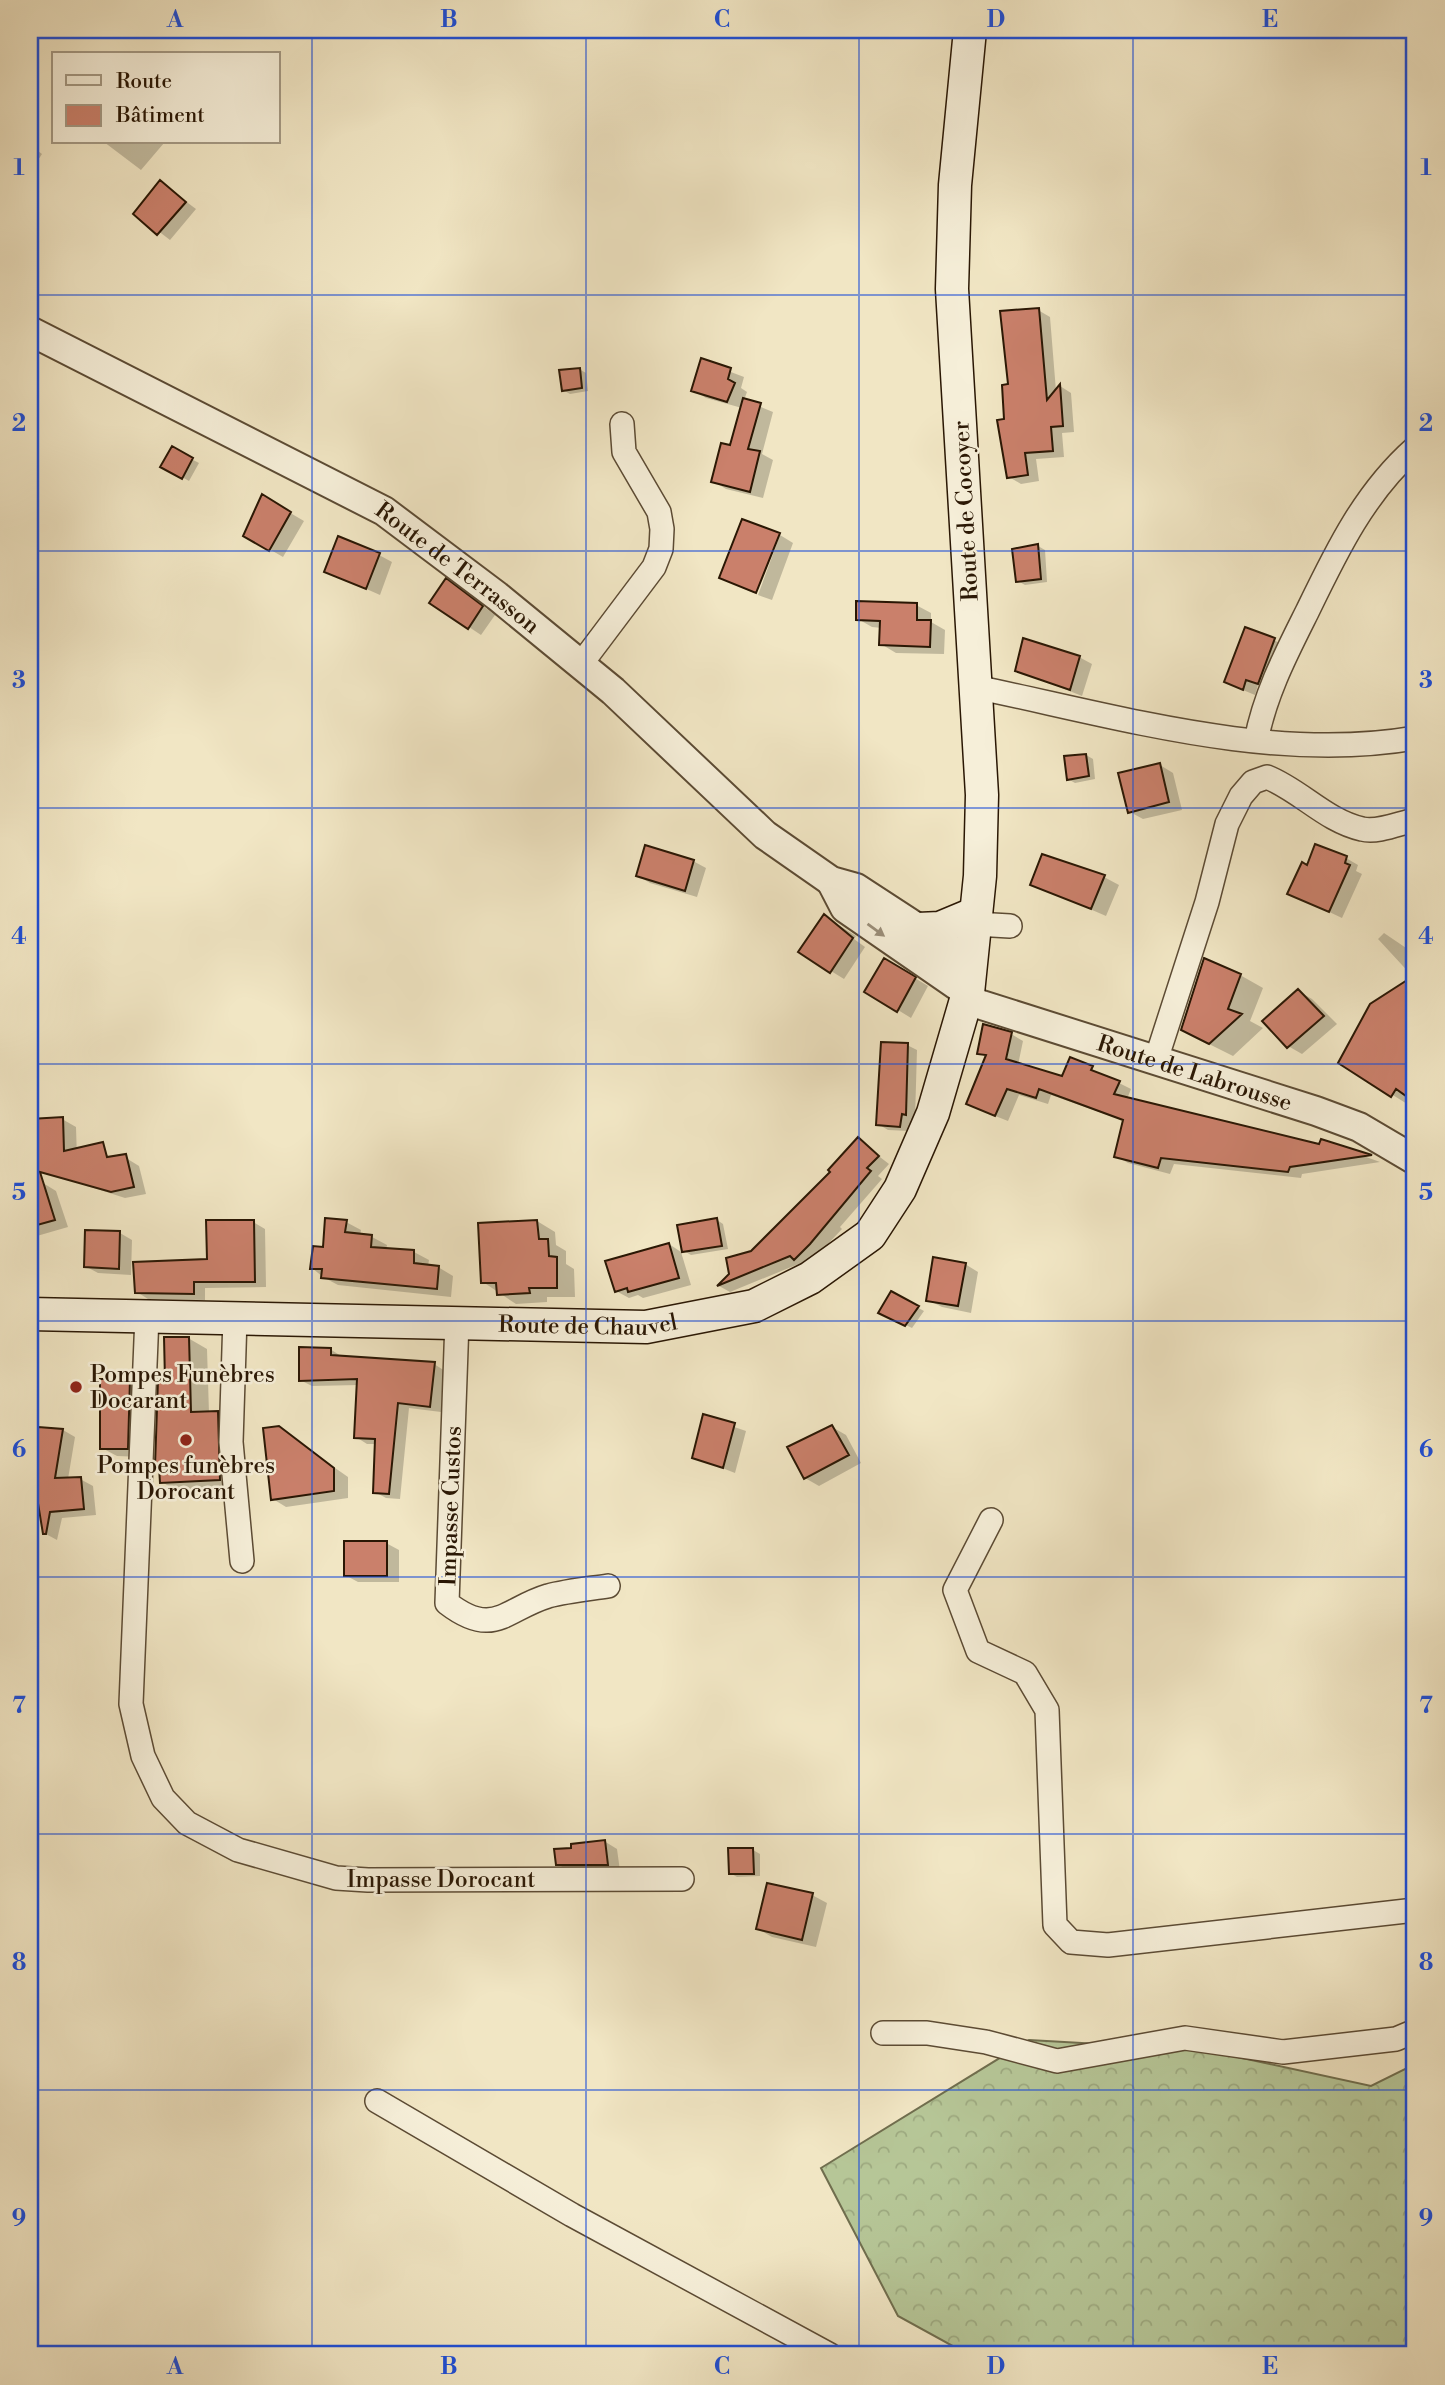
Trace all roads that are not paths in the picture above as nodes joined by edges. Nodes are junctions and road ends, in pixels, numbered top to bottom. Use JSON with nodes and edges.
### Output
{"nodes":[{"id":1,"x":970,"y":30,"type":"edge"},
{"id":2,"x":30,"y":331,"type":"edge"},
{"id":3,"x":622,"y":424,"type":"dead end"},
{"id":4,"x":1415,"y":448,"type":"edge"},
{"id":5,"x":580,"y":664,"type":"junction"},
{"id":6,"x":975,"y":687,"type":"junction"},
{"id":7,"x":1415,"y":738,"type":"edge"},
{"id":8,"x":1256,"y":741,"type":"junction"},
{"id":9,"x":1415,"y":820,"type":"edge"},
{"id":10,"x":831,"y":881,"type":"junction"},
{"id":11,"x":976,"y":918,"type":"junction"},
{"id":12,"x":1010,"y":926,"type":"dead end"},
{"id":13,"x":918,"y":929,"type":"junction"},
{"id":14,"x":968,"y":985,"type":"junction"},
{"id":15,"x":1156,"y":1060,"type":"junction"},
{"id":16,"x":1415,"y":1160,"type":"edge"},
{"id":17,"x":30,"y":1314,"type":"edge"},
{"id":18,"x":147,"y":1316,"type":"junction"},
{"id":19,"x":235,"y":1318,"type":"junction"},
{"id":20,"x":457,"y":1321,"type":"junction"},
{"id":21,"x":991,"y":1520,"type":"dead end"},
{"id":22,"x":243,"y":1561,"type":"dead end"},
{"id":23,"x":608,"y":1586,"type":"dead end"},
{"id":24,"x":682,"y":1879,"type":"dead end"},
{"id":25,"x":1415,"y":1910,"type":"edge"},
{"id":26,"x":1415,"y":2031,"type":"edge"},
{"id":27,"x":883,"y":2033,"type":"dead end"},
{"id":28,"x":377,"y":2101,"type":"dead end"},
{"id":29,"x":830,"y":2355,"type":"edge"}],
"edges":[{"from":1,"to":6,"type":"main road","name":"Route de Cocoyer"},
{"from":2,"to":5,"type":"street","name":"Route de Terrasson"},
{"from":3,"to":5,"type":"street"},
{"from":4,"to":8,"type":"street"},
{"from":5,"to":10,"type":"street","name":"Route de Terrasson"},
{"from":6,"to":8,"type":"street"},
{"from":6,"to":11,"type":"main road","name":"Route de Cocoyer"},
{"from":7,"to":8,"type":"street"},
{"from":9,"to":15,"type":"street"},
{"from":10,"to":13,"type":"street","name":"Route de Terrasson"},
{"from":10,"to":14,"type":"street","name":"Route de Terrasson","one_way":true},
{"from":11,"to":12,"type":"street"},
{"from":11,"to":13,"type":"main road"},
{"from":11,"to":14,"type":"main road","name":"Route de Cocoyer"},
{"from":13,"to":14,"type":"street","name":"Route de Terrasson"},
{"from":14,"to":15,"type":"street","name":"Route de Labrousse"},
{"from":14,"to":20,"type":"main road","name":"Route de Chauvel"},
{"from":15,"to":16,"type":"street","name":"Route de Labrousse"},
{"from":17,"to":18,"type":"main road","name":"Route de Chauvel"},
{"from":18,"to":19,"type":"main road","name":"Route de Chauvel"},
{"from":18,"to":24,"type":"street","name":"Impasse Dorocant"},
{"from":19,"to":20,"type":"main road","name":"Route de Chauvel"},
{"from":19,"to":22,"type":"street"},
{"from":20,"to":23,"type":"street","name":"Impasse Custos"},
{"from":21,"to":25,"type":"street"},
{"from":26,"to":27,"type":"street"},
{"from":28,"to":29,"type":"street"}]}
